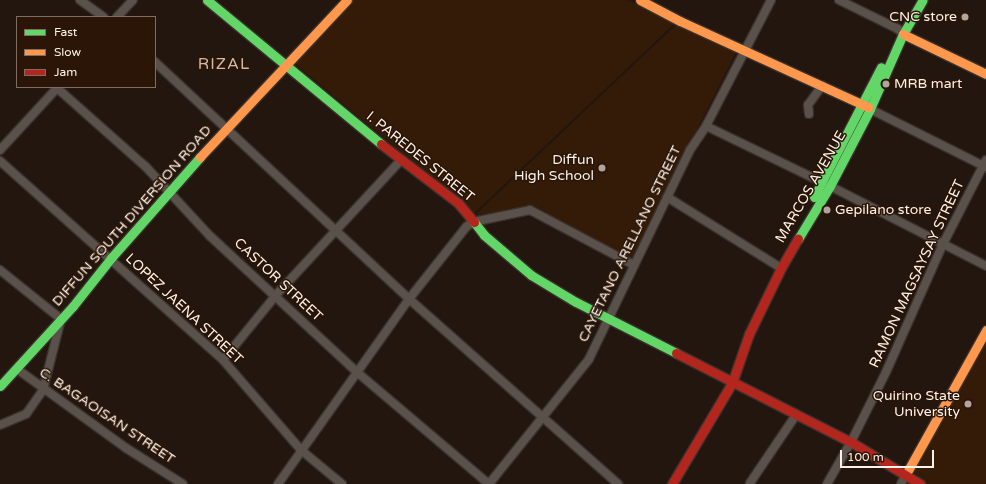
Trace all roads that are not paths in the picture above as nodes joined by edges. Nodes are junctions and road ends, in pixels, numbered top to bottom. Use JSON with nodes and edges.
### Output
{"nodes":[{"id":1,"x":80,"y":0,"type":"edge"},
{"id":2,"x":133,"y":0,"type":"edge"},
{"id":3,"x":207,"y":0,"type":"edge"},
{"id":4,"x":347,"y":0,"type":"edge"},
{"id":5,"x":771,"y":0,"type":"edge"},
{"id":6,"x":839,"y":0,"type":"edge"},
{"id":7,"x":914,"y":0,"type":"edge"},
{"id":8,"x":923,"y":0,"type":"edge"},
{"id":9,"x":644,"y":1,"type":"edge"},
{"id":10,"x":102,"y":16,"type":"edge"},
{"id":11,"x":118,"y":16,"type":"edge"},
{"id":12,"x":901,"y":32,"type":"junction"},
{"id":13,"x":745,"y":51,"type":"junction"},
{"id":14,"x":156,"y":63,"type":"edge"},
{"id":15,"x":285,"y":64,"type":"junction"},
{"id":16,"x":986,"y":74,"type":"edge"},
{"id":17,"x":822,"y":86,"type":"junction"},
{"id":18,"x":57,"y":88,"type":"edge"},
{"id":19,"x":866,"y":107,"type":"junction"},
{"id":20,"x":809,"y":114,"type":"dead end"},
{"id":21,"x":706,"y":126,"type":"junction"},
{"id":22,"x":225,"y":128,"type":"junction"},
{"id":23,"x":0,"y":150,"type":"edge"},
{"id":24,"x":401,"y":160,"type":"junction"},
{"id":25,"x":0,"y":161,"type":"edge"},
{"id":26,"x":985,"y":164,"type":"edge"},
{"id":27,"x":826,"y":185,"type":"junction"},
{"id":28,"x":169,"y":191,"type":"junction"},
{"id":29,"x":667,"y":197,"type":"junction"},
{"id":30,"x":473,"y":222,"type":"junction"},
{"id":31,"x":337,"y":231,"type":"junction"},
{"id":32,"x":943,"y":244,"type":"junction"},
{"id":33,"x":111,"y":258,"type":"junction"},
{"id":34,"x":634,"y":265,"type":"junction"},
{"id":35,"x":986,"y":266,"type":"edge"},
{"id":36,"x":779,"y":267,"type":"junction"},
{"id":37,"x":0,"y":270,"type":"edge"},
{"id":38,"x":276,"y":295,"type":"junction"},
{"id":39,"x":409,"y":299,"type":"junction"},
{"id":40,"x":608,"y":316,"type":"junction"},
{"id":41,"x":61,"y":319,"type":"junction"},
{"id":42,"x":986,"y":330,"type":"edge"},
{"id":43,"x":223,"y":360,"type":"junction"},
{"id":44,"x":17,"y":369,"type":"junction"},
{"id":45,"x":358,"y":373,"type":"junction"},
{"id":46,"x":728,"y":384,"type":"junction"},
{"id":47,"x":0,"y":386,"type":"edge"},
{"id":48,"x":43,"y":390,"type":"junction"},
{"id":49,"x":796,"y":415,"type":"junction"},
{"id":50,"x":542,"y":417,"type":"junction"},
{"id":51,"x":0,"y":425,"type":"edge"},
{"id":52,"x":851,"y":442,"type":"junction"},
{"id":53,"x":301,"y":450,"type":"junction"},
{"id":54,"x":906,"y":474,"type":"junction"},
{"id":55,"x":750,"y":483,"type":"edge"},
{"id":56,"x":183,"y":484,"type":"edge"},
{"id":57,"x":278,"y":484,"type":"edge"},
{"id":58,"x":342,"y":484,"type":"edge"},
{"id":59,"x":489,"y":484,"type":"edge"},
{"id":60,"x":618,"y":484,"type":"edge"},
{"id":61,"x":672,"y":484,"type":"edge"},
{"id":62,"x":827,"y":484,"type":"edge"},
{"id":63,"x":901,"y":484,"type":"edge"},
{"id":64,"x":920,"y":484,"type":"edge"}],
"edges":[{"from":1,"to":10,"type":"street"},
{"from":2,"to":11,"type":"street"},
{"from":3,"to":15,"type":"street","name":"I. PAREDES STREET"},
{"from":4,"to":15,"type":"street","name":"DIFFUN SOUTH DIVERSION ROAD"},
{"from":5,"to":13,"type":"street","name":"CAYETANO ARELLANO STREET"},
{"from":6,"to":12,"type":"street"},
{"from":7,"to":12,"type":"street","name":"MARCOS AVENUE"},
{"from":8,"to":12,"type":"street","name":"MARCOS AVENUE"},
{"from":9,"to":13,"type":"street"},
{"from":12,"to":16,"type":"street"},
{"from":12,"to":19,"type":"street","name":"MARCOS AVENUE"},
{"from":13,"to":17,"type":"street"},
{"from":13,"to":21,"type":"street","name":"CAYETANO ARELLANO STREET"},
{"from":14,"to":22,"type":"street"},
{"from":15,"to":22,"type":"street","name":"DIFFUN SOUTH DIVERSION ROAD"},
{"from":15,"to":24,"type":"street","name":"I. PAREDES STREET"},
{"from":17,"to":19,"type":"street"},
{"from":17,"to":20,"type":"street"},
{"from":18,"to":23,"type":"street"},
{"from":18,"to":28,"type":"street","name":"CASTOR STREET"},
{"from":19,"to":26,"type":"street"},
{"from":19,"to":27,"type":"street","name":"MARCOS AVENUE"},
{"from":21,"to":27,"type":"street"},
{"from":21,"to":29,"type":"street","name":"CAYETANO ARELLANO STREET"},
{"from":22,"to":28,"type":"street","name":"DIFFUN SOUTH DIVERSION ROAD"},
{"from":22,"to":31,"type":"street"},
{"from":24,"to":30,"type":"street","name":"I. PAREDES STREET"},
{"from":24,"to":31,"type":"street"},
{"from":25,"to":33,"type":"street","name":"LOPEZ JAENA STREET"},
{"from":26,"to":32,"type":"street","name":"RAMON MAGSAYSAY STREET"},
{"from":27,"to":32,"type":"street"},
{"from":27,"to":36,"type":"street","name":"MARCOS AVENUE"},
{"from":28,"to":33,"type":"street","name":"DIFFUN SOUTH DIVERSION ROAD"},
{"from":28,"to":38,"type":"street","name":"CASTOR STREET"},
{"from":29,"to":34,"type":"street","name":"CAYETANO ARELLANO STREET"},
{"from":29,"to":36,"type":"street"},
{"from":30,"to":34,"type":"street"},
{"from":30,"to":39,"type":"street"},
{"from":30,"to":40,"type":"street","name":"I. PAREDES STREET"},
{"from":31,"to":38,"type":"street"},
{"from":31,"to":39,"type":"street"},
{"from":32,"to":35,"type":"street"},
{"from":32,"to":52,"type":"street","name":"RAMON MAGSAYSAY STREET"},
{"from":33,"to":41,"type":"street","name":"DIFFUN SOUTH DIVERSION ROAD"},
{"from":33,"to":43,"type":"street","name":"LOPEZ JAENA STREET"},
{"from":34,"to":40,"type":"street","name":"CAYETANO ARELLANO STREET"},
{"from":36,"to":46,"type":"street","name":"MARCOS AVENUE"},
{"from":37,"to":41,"type":"street"},
{"from":38,"to":43,"type":"street"},
{"from":38,"to":45,"type":"street","name":"CASTOR STREET"},
{"from":39,"to":45,"type":"street"},
{"from":39,"to":50,"type":"street"},
{"from":40,"to":46,"type":"street","name":"I. PAREDES STREET"},
{"from":40,"to":50,"type":"street","name":"CAYETANO ARELLANO STREET"},
{"from":41,"to":44,"type":"street","name":"DIFFUN SOUTH DIVERSION ROAD"},
{"from":41,"to":48,"type":"street"},
{"from":42,"to":54,"type":"street"},
{"from":43,"to":53,"type":"street","name":"LOPEZ JAENA STREET"},
{"from":44,"to":47,"type":"street","name":"DIFFUN SOUTH DIVERSION ROAD"},
{"from":44,"to":48,"type":"street","name":"C. BAGAOISAN STREET"},
{"from":45,"to":53,"type":"street"},
{"from":45,"to":59,"type":"street","name":"CASTOR STREET"},
{"from":46,"to":49,"type":"street","name":"I. PAREDES STREET"},
{"from":46,"to":61,"type":"street","name":"MARCOS AVENUE"},
{"from":48,"to":51,"type":"street"},
{"from":48,"to":56,"type":"street","name":"C. BAGAOISAN STREET"},
{"from":49,"to":52,"type":"street","name":"I. PAREDES STREET"},
{"from":49,"to":55,"type":"street"},
{"from":50,"to":59,"type":"street","name":"CAYETANO ARELLANO STREET"},
{"from":50,"to":60,"type":"street"},
{"from":52,"to":54,"type":"street","name":"I. PAREDES STREET"},
{"from":52,"to":62,"type":"street","name":"RAMON MAGSAYSAY STREET"},
{"from":53,"to":57,"type":"street"},
{"from":53,"to":58,"type":"street","name":"LOPEZ JAENA STREET"},
{"from":54,"to":63,"type":"street"},
{"from":54,"to":64,"type":"street","name":"I. PAREDES STREET"}]}
